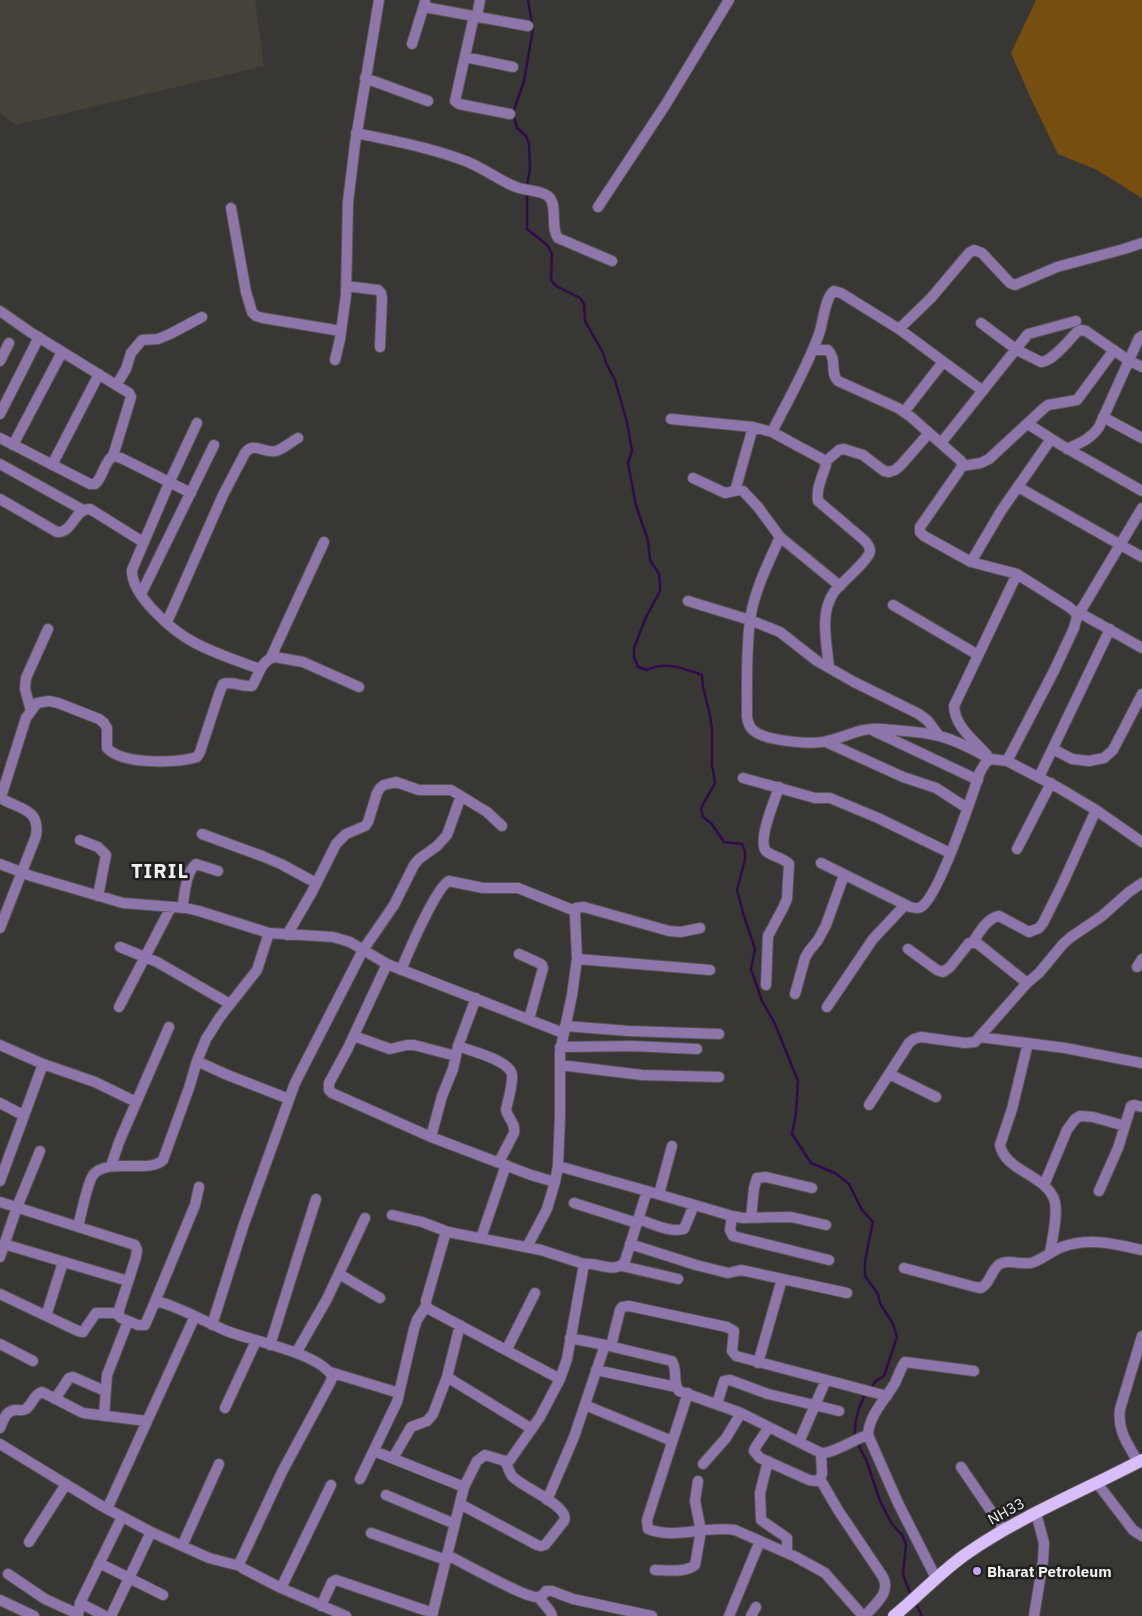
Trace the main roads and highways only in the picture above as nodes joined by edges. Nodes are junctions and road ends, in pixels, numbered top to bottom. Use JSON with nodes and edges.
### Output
{"nodes":[{"id":1,"x":1140,"y":1461,"type":"edge"},
{"id":2,"x":905,"y":1606,"type":"edge"}],
"edges":[{"from":1,"to":2,"type":"main road","name":"NH33"}]}
